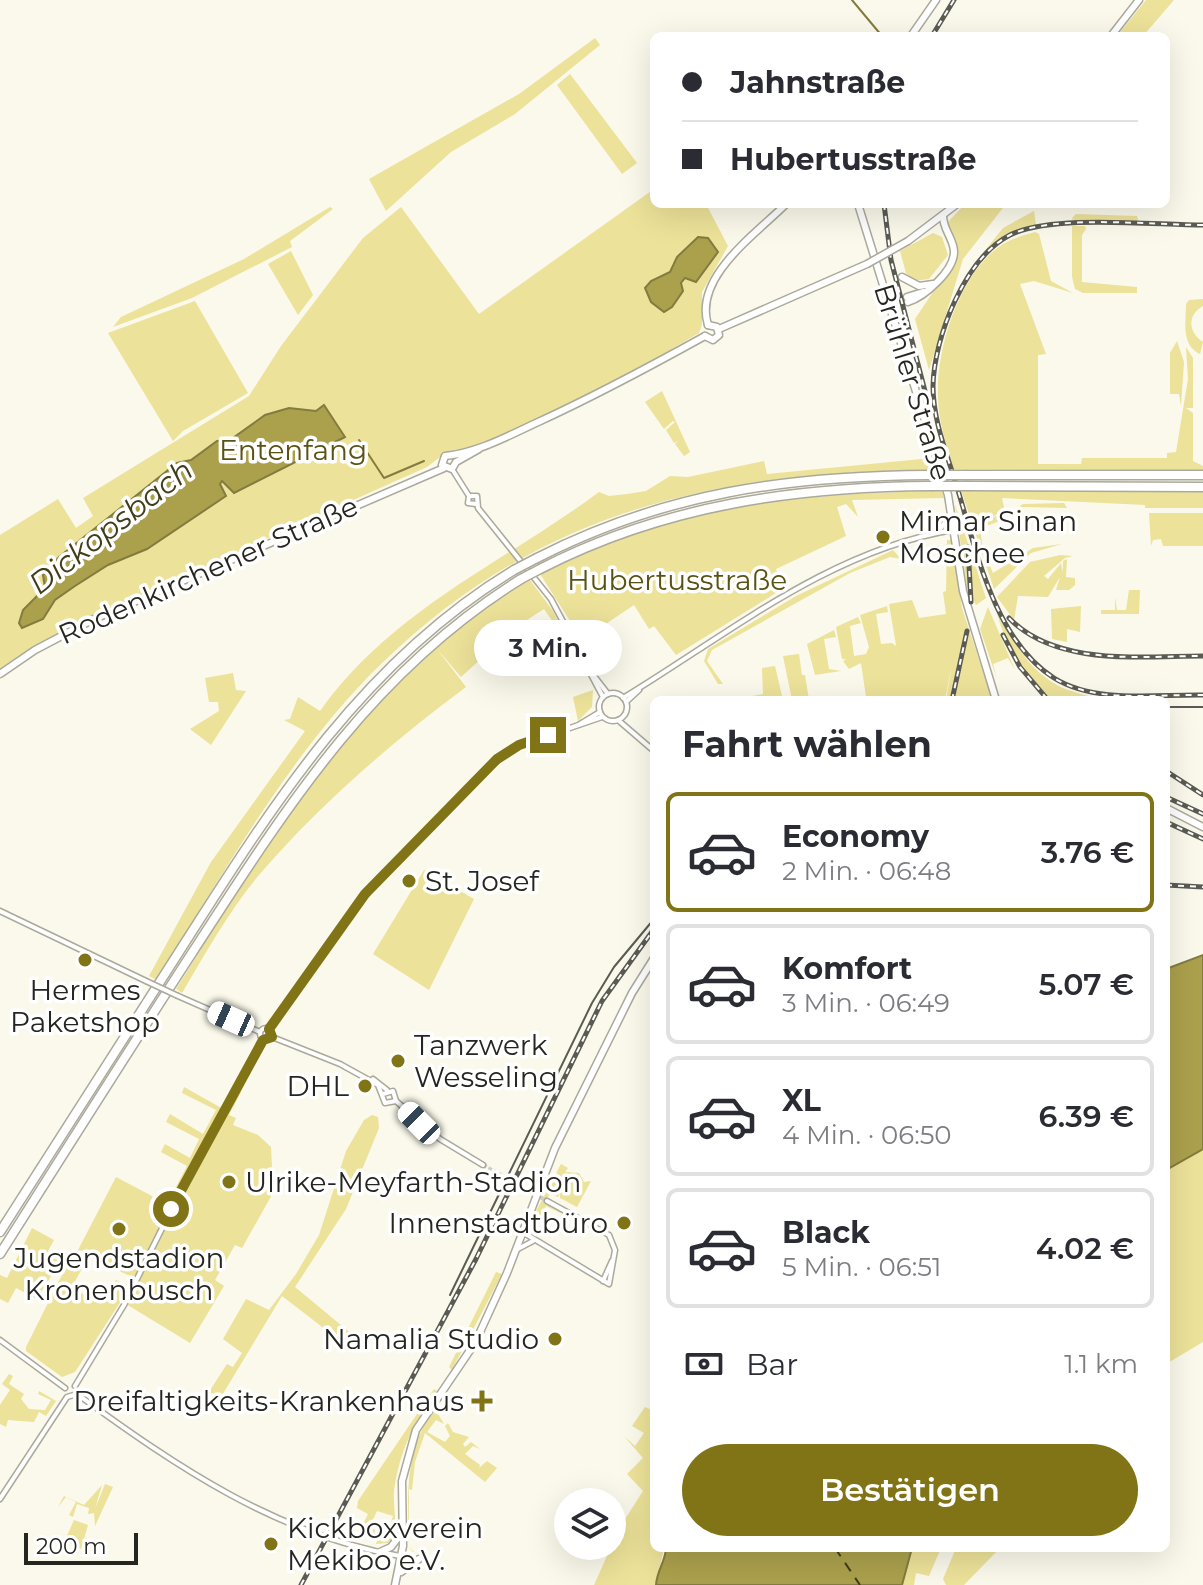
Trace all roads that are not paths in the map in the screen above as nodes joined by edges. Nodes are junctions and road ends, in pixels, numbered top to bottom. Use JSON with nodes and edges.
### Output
{"nodes":[{"id":1,"x":936,"y":0,"type":"edge"},
{"id":2,"x":1139,"y":0,"type":"edge"},
{"id":3,"x":914,"y":32,"type":"edge"},
{"id":4,"x":1114,"y":32,"type":"edge"},
{"id":5,"x":782,"y":208,"type":"edge"},
{"id":6,"x":859,"y":208,"type":"edge"},
{"id":7,"x":952,"y":208,"type":"edge"},
{"id":8,"x":943,"y":216,"type":"junction"},
{"id":9,"x":926,"y":229,"type":"junction"},
{"id":10,"x":947,"y":235,"type":"junction"},
{"id":11,"x":902,"y":277,"type":"dead end"},
{"id":12,"x":933,"y":284,"type":"junction"},
{"id":13,"x":908,"y":300,"type":"dead end"},
{"id":14,"x":708,"y":325,"type":"junction"},
{"id":15,"x":719,"y":329,"type":"junction"},
{"id":16,"x":705,"y":336,"type":"junction"},
{"id":17,"x":454,"y":463,"type":"junction"},
{"id":18,"x":443,"y":465,"type":"junction"},
{"id":19,"x":1203,"y":475,"type":"edge"},
{"id":20,"x":1203,"y":487,"type":"edge"},
{"id":21,"x":951,"y":512,"type":"junction"},
{"id":22,"x":954,"y":527,"type":"junction"},
{"id":23,"x":940,"y":530,"type":"junction"},
{"id":24,"x":955,"y":539,"type":"junction"},
{"id":25,"x":0,"y":674,"type":"edge"},
{"id":26,"x":606,"y":696,"type":"junction"},
{"id":27,"x":995,"y":696,"type":"edge"},
{"id":28,"x":624,"y":700,"type":"junction"},
{"id":29,"x":601,"y":714,"type":"junction"},
{"id":30,"x":620,"y":718,"type":"junction"},
{"id":31,"x":650,"y":748,"type":"edge"},
{"id":32,"x":1170,"y":810,"type":"edge"},
{"id":33,"x":1203,"y":827,"type":"edge"},
{"id":34,"x":0,"y":911,"type":"edge"},
{"id":35,"x":650,"y":964,"type":"edge"},
{"id":36,"x":269,"y":1029,"type":"junction"},
{"id":37,"x":260,"y":1032,"type":"junction"},
{"id":38,"x":272,"y":1037,"type":"junction"},
{"id":39,"x":263,"y":1040,"type":"junction"},
{"id":40,"x":385,"y":1092,"type":"junction"},
{"id":41,"x":396,"y":1101,"type":"junction"},
{"id":42,"x":483,"y":1165,"type":"tunnel mouth"},
{"id":43,"x":547,"y":1201,"type":"tunnel mouth"},
{"id":44,"x":522,"y":1231,"type":"junction"},
{"id":45,"x":0,"y":1232,"type":"edge"},
{"id":46,"x":536,"y":1241,"type":"junction"},
{"id":47,"x":515,"y":1251,"type":"junction"},
{"id":48,"x":615,"y":1253,"type":"junction"},
{"id":49,"x":0,"y":1254,"type":"edge"},
{"id":50,"x":603,"y":1281,"type":"junction"},
{"id":51,"x":0,"y":1340,"type":"edge"},
{"id":52,"x":75,"y":1386,"type":"junction"},
{"id":53,"x":65,"y":1388,"type":"junction"},
{"id":54,"x":77,"y":1394,"type":"junction"},
{"id":55,"x":67,"y":1397,"type":"junction"},
{"id":56,"x":0,"y":1499,"type":"edge"},
{"id":57,"x":403,"y":1531,"type":"junction"},
{"id":58,"x":380,"y":1552,"type":"junction"},
{"id":59,"x":402,"y":1556,"type":"junction"},
{"id":60,"x":419,"y":1559,"type":"dead end"},
{"id":61,"x":399,"y":1575,"type":"junction"},
{"id":62,"x":395,"y":1585,"type":"edge"}],
"edges":[{"from":1,"to":3,"type":"main road"},
{"from":2,"to":4,"type":"main road"},
{"from":5,"to":14,"type":"main road"},
{"from":6,"to":21,"type":"main road","name":"Brühler Straße"},
{"from":7,"to":8,"type":"main road"},
{"from":8,"to":9,"type":"main road"},
{"from":8,"to":10,"type":"main road"},
{"from":9,"to":10,"type":"main road"},
{"from":9,"to":15,"type":"main road","bridge":true},
{"from":10,"to":12,"type":"main road"},
{"from":11,"to":12,"type":"main road"},
{"from":12,"to":13,"type":"main road"},
{"from":14,"to":15,"type":"main road"},
{"from":14,"to":16,"type":"main road"},
{"from":15,"to":16,"type":"main road","name":"Rodenkirchener Straße"},
{"from":16,"to":17,"type":"main road","name":"Rodenkirchener Straße"},
{"from":17,"to":18,"type":"main road","name":"Rodenkirchener Straße"},
{"from":17,"to":18,"type":"main road","name":"Rodenkirchener Straße"},
{"from":17,"to":26,"type":"street"},
{"from":18,"to":25,"type":"main road","name":"Rodenkirchener Straße"},
{"from":19,"to":45,"type":"highway","bridge":true},
{"from":20,"to":49,"type":"highway","bridge":true},
{"from":21,"to":22,"type":"main road","name":"Brühler Straße"},
{"from":21,"to":23,"type":"street"},
{"from":22,"to":23,"type":"street"},
{"from":22,"to":24,"type":"main road","name":"Brühler Straße"},
{"from":23,"to":24,"type":"street"},
{"from":23,"to":28,"type":"street"},
{"from":24,"to":27,"type":"main road","name":"Brühler Straße"},
{"from":26,"to":28,"type":"street"},
{"from":26,"to":29,"type":"street"},
{"from":28,"to":30,"type":"street"},
{"from":29,"to":30,"type":"street"},
{"from":29,"to":36,"type":"street"},
{"from":30,"to":31,"type":"street"},
{"from":32,"to":33,"type":"main road"},
{"from":34,"to":37,"type":"street","bridge":true},
{"from":35,"to":44,"type":"main road"},
{"from":36,"to":37,"type":"street"},
{"from":36,"to":38,"type":"street"},
{"from":37,"to":39,"type":"street"},
{"from":38,"to":39,"type":"street"},
{"from":38,"to":40,"type":"street"},
{"from":39,"to":52,"type":"street"},
{"from":40,"to":41,"type":"street"},
{"from":40,"to":41,"type":"street"},
{"from":41,"to":42,"type":"street"},
{"from":43,"to":48,"type":"street"},
{"from":44,"to":46,"type":"street"},
{"from":44,"to":47,"type":"main road"},
{"from":46,"to":47,"type":"street"},
{"from":46,"to":50,"type":"street"},
{"from":47,"to":57,"type":"main road"},
{"from":48,"to":50,"type":"street"},
{"from":48,"to":50,"type":"street"},
{"from":51,"to":53,"type":"street"},
{"from":52,"to":53,"type":"street"},
{"from":52,"to":54,"type":"street"},
{"from":53,"to":55,"type":"street"},
{"from":54,"to":55,"type":"street"},
{"from":54,"to":58,"type":"street"},
{"from":55,"to":56,"type":"street"},
{"from":57,"to":58,"type":"main road"},
{"from":57,"to":59,"type":"main road"},
{"from":58,"to":59,"type":"street"},
{"from":59,"to":61,"type":"main road"},
{"from":60,"to":61,"type":"main road"},
{"from":61,"to":62,"type":"main road"}]}
